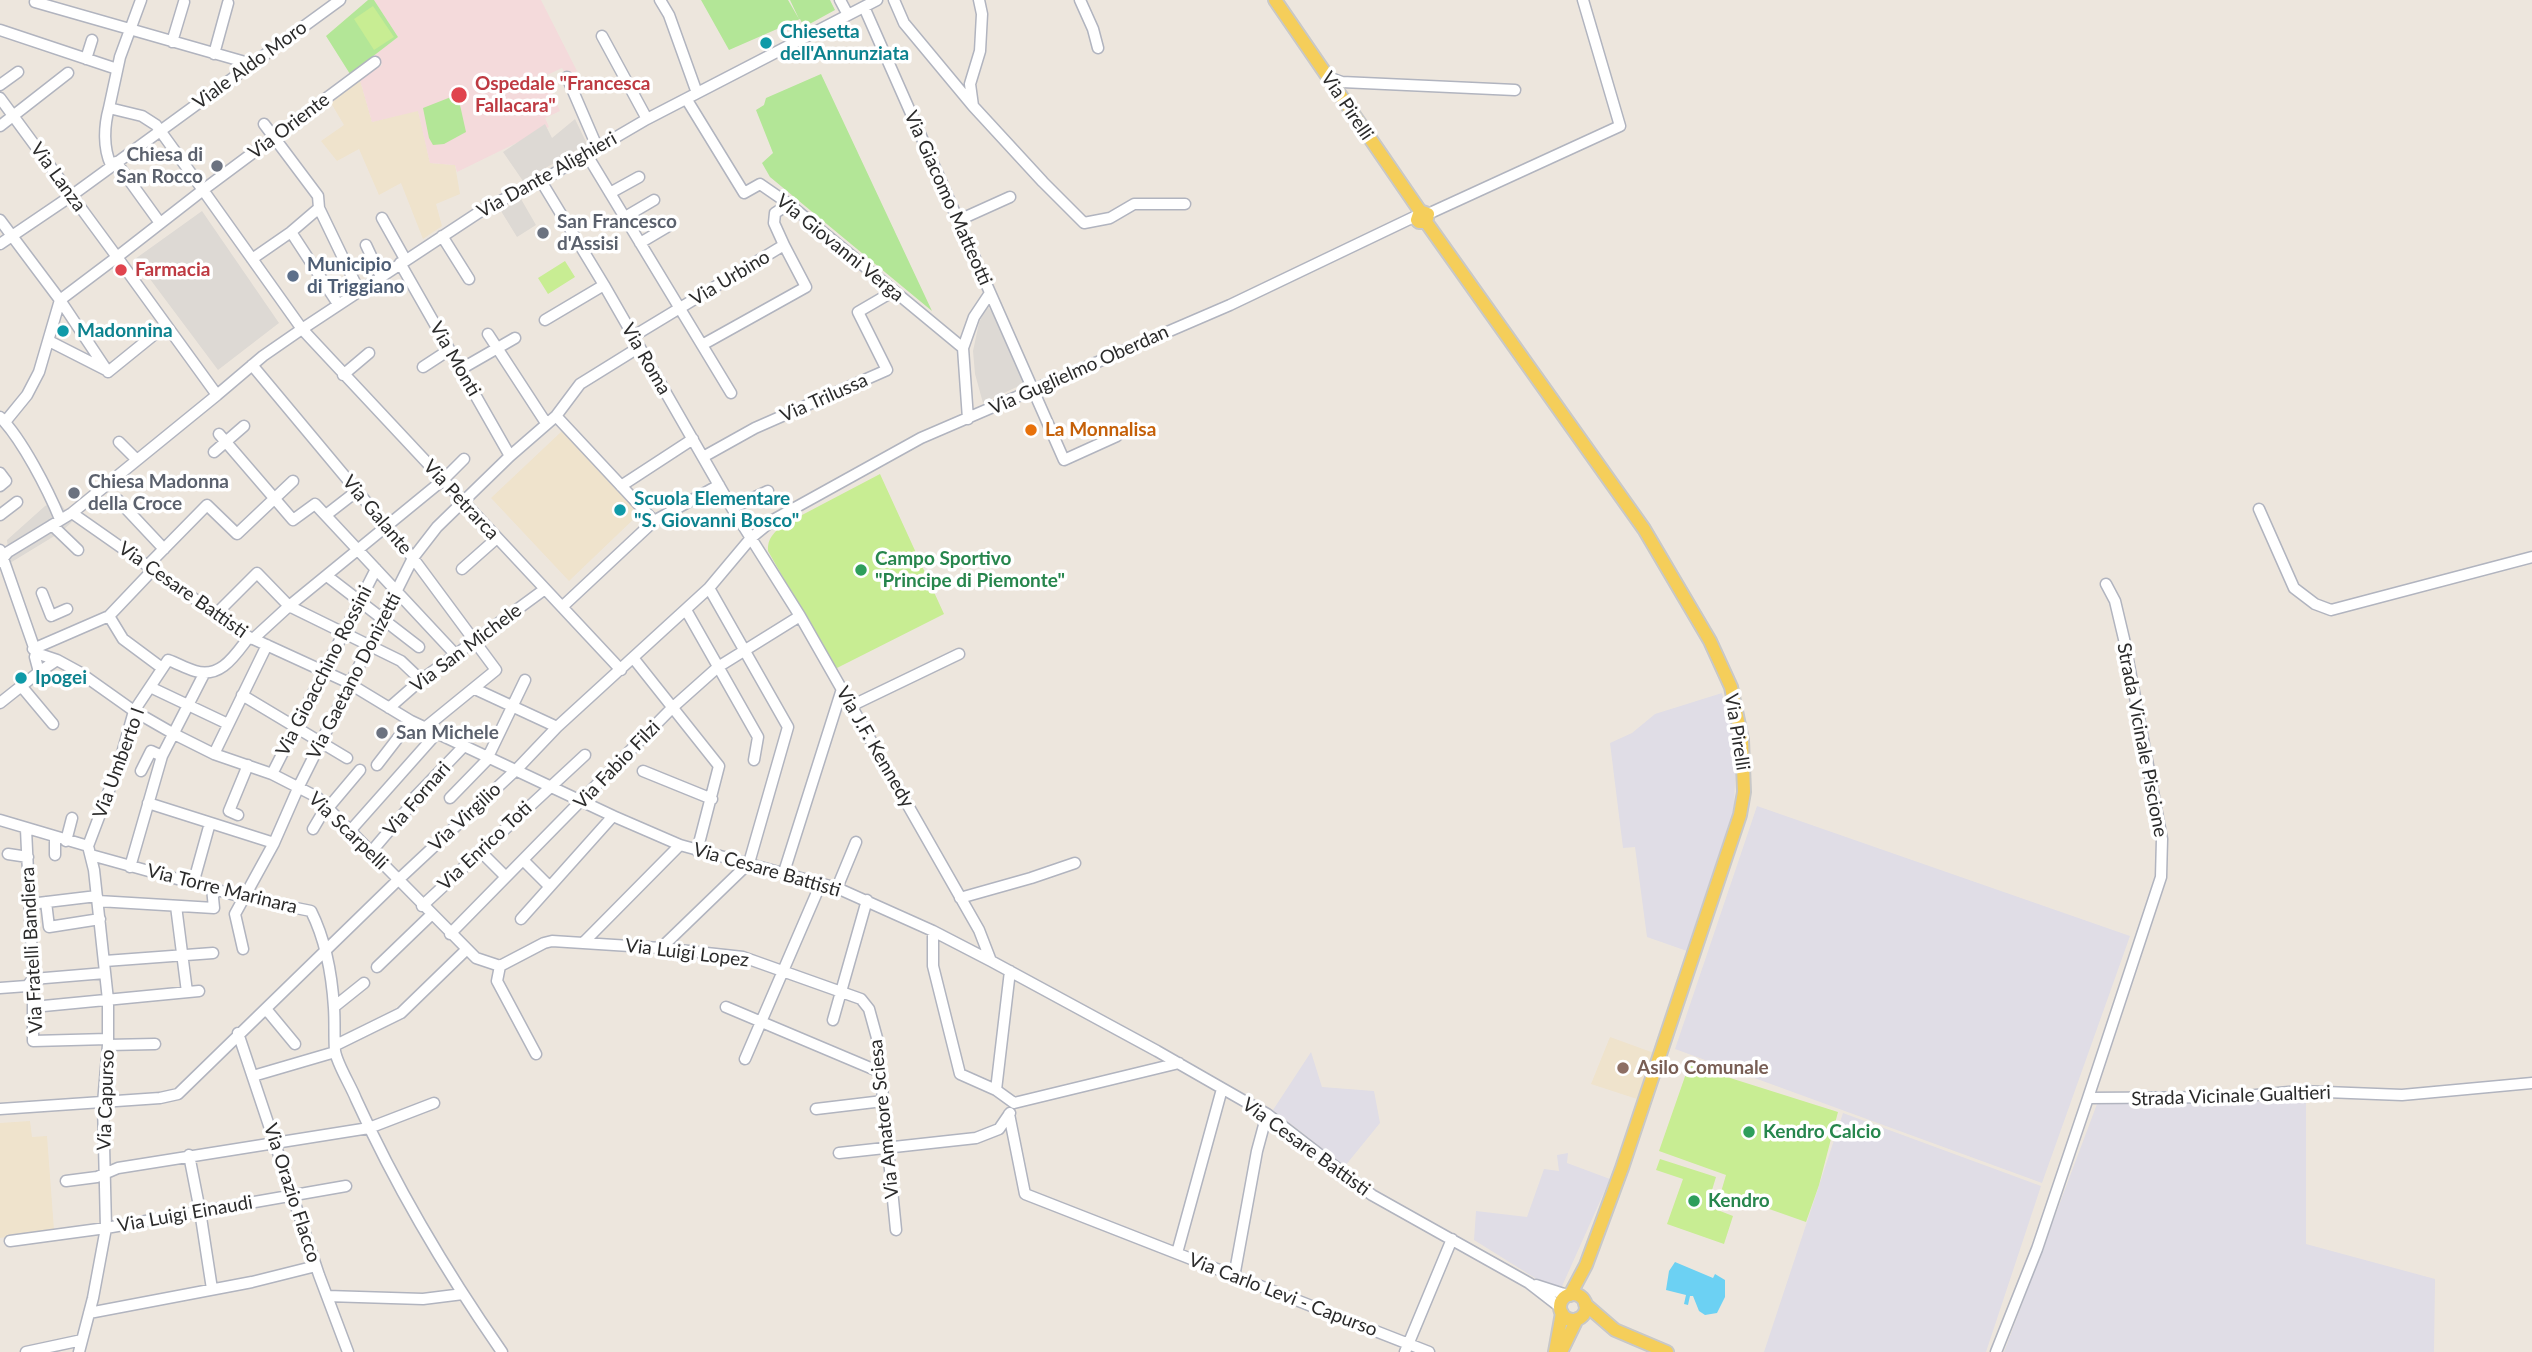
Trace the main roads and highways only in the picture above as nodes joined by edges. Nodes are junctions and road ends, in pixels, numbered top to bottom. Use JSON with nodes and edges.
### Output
{"nodes":[{"id":1,"x":1278,"y":1,"type":"edge"},
{"id":2,"x":1586,"y":1265,"type":"junction"},
{"id":3,"x":1565,"y":1303,"type":"junction"},
{"id":4,"x":1585,"y":1303,"type":"junction"},
{"id":5,"x":1578,"y":1319,"type":"junction"},
{"id":6,"x":1615,"y":1330,"type":"junction"},
{"id":7,"x":1555,"y":1352,"type":"edge"},
{"id":8,"x":1561,"y":1352,"type":"edge"},
{"id":9,"x":1667,"y":1352,"type":"edge"}],
"edges":[{"from":1,"to":2,"type":"main road","name":"Via Pirelli"},
{"from":2,"to":3,"type":"main road","name":"Via Pirelli"},
{"from":2,"to":4,"type":"main road","name":"Via Pirelli"},
{"from":3,"to":4,"type":"main road"},
{"from":3,"to":5,"type":"main road"},
{"from":3,"to":7,"type":"main road","name":"Via Pirelli"},
{"from":4,"to":5,"type":"main road"},
{"from":4,"to":6,"type":"main road"},
{"from":5,"to":6,"type":"main road"},
{"from":5,"to":8,"type":"main road"},
{"from":6,"to":9,"type":"main road"}]}
